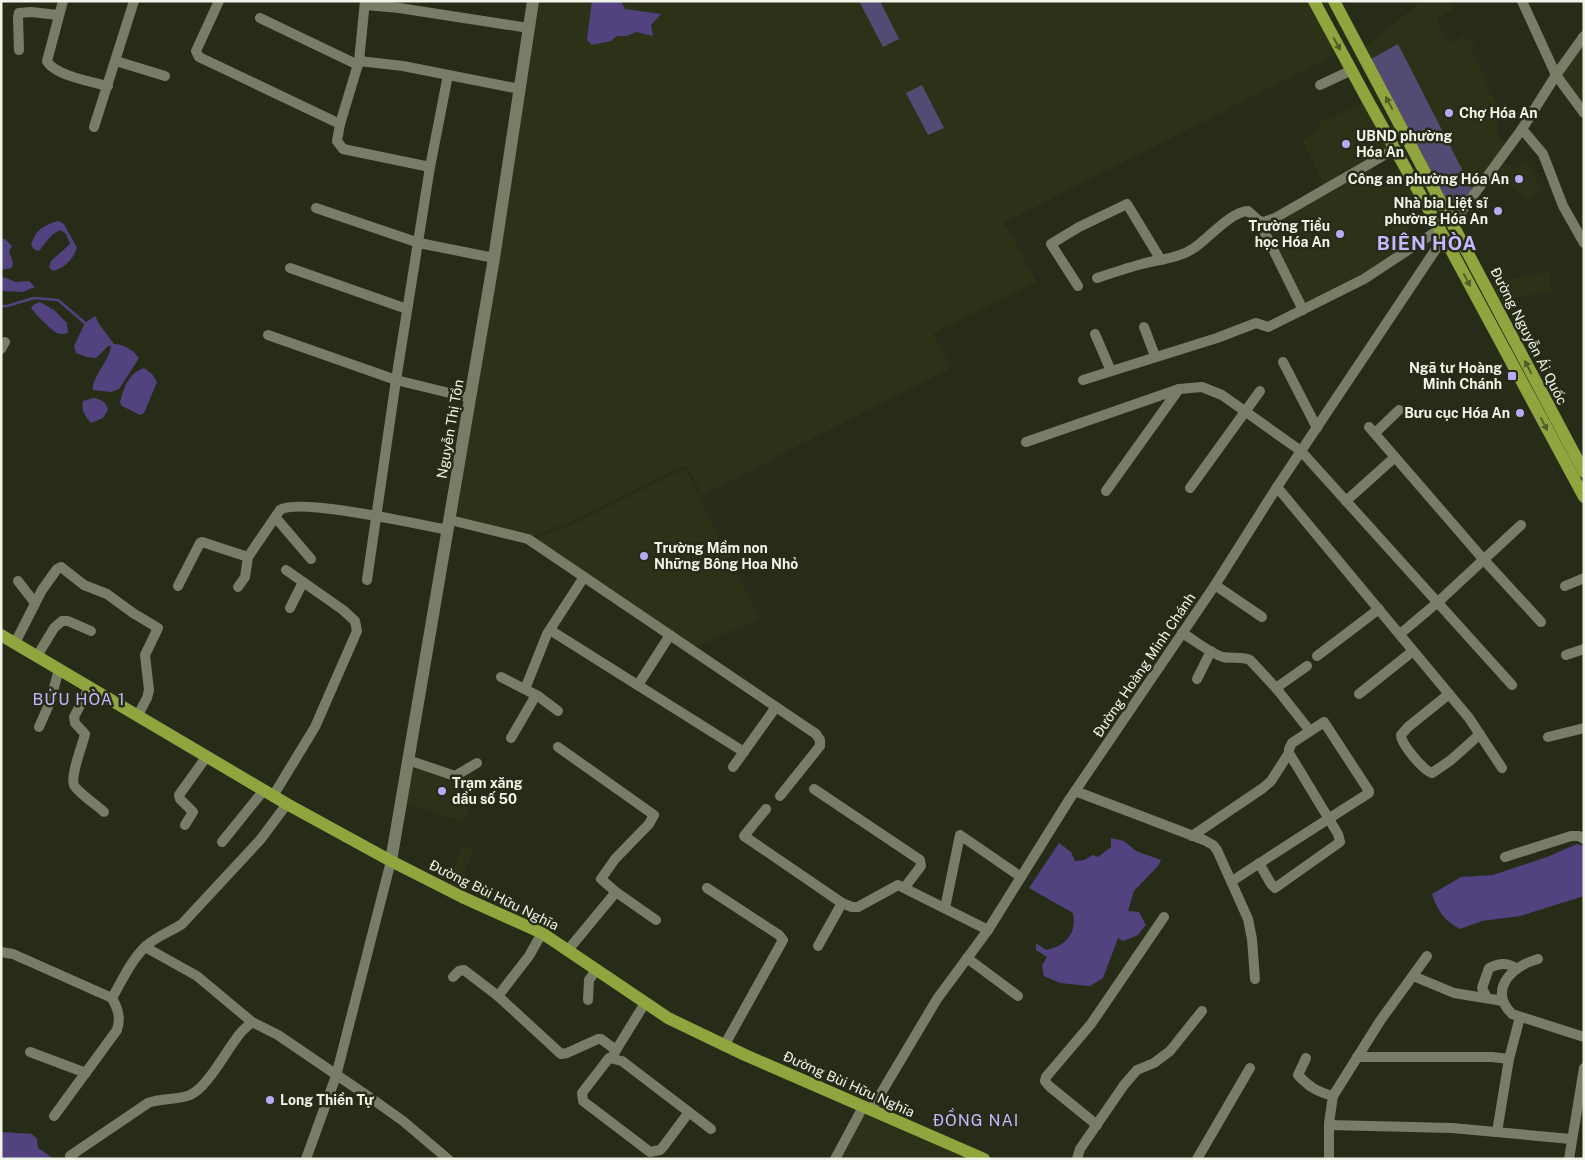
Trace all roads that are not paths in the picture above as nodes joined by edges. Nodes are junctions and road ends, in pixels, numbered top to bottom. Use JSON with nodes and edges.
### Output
{"nodes":[{"id":1,"x":63,"y":1,"type":"edge"},
{"id":2,"x":134,"y":1,"type":"edge"},
{"id":3,"x":219,"y":1,"type":"edge"},
{"id":4,"x":533,"y":1,"type":"edge"},
{"id":5,"x":1314,"y":1,"type":"edge"},
{"id":6,"x":1334,"y":1,"type":"edge"},
{"id":7,"x":1522,"y":1,"type":"edge"},
{"id":8,"x":365,"y":3,"type":"edge"},
{"id":9,"x":58,"y":15,"type":"junction"},
{"id":10,"x":260,"y":18,"type":"dead end"},
{"id":11,"x":529,"y":28,"type":"junction"},
{"id":12,"x":1584,"y":36,"type":"edge"},
{"id":13,"x":19,"y":50,"type":"dead end"},
{"id":14,"x":116,"y":61,"type":"junction"},
{"id":15,"x":358,"y":63,"type":"junction"},
{"id":16,"x":1352,"y":70,"type":"junction"},
{"id":17,"x":1556,"y":75,"type":"junction"},
{"id":18,"x":165,"y":76,"type":"dead end"},
{"id":19,"x":448,"y":76,"type":"junction"},
{"id":20,"x":1320,"y":85,"type":"dead end"},
{"id":21,"x":108,"y":86,"type":"junction"},
{"id":22,"x":520,"y":89,"type":"junction"},
{"id":23,"x":1584,"y":113,"type":"edge"},
{"id":24,"x":340,"y":124,"type":"junction"},
{"id":25,"x":94,"y":127,"type":"dead end"},
{"id":26,"x":1522,"y":129,"type":"junction"},
{"id":27,"x":1395,"y":149,"type":"junction"},
{"id":28,"x":430,"y":167,"type":"junction"},
{"id":29,"x":316,"y":208,"type":"dead end"},
{"id":30,"x":1259,"y":222,"type":"junction"},
{"id":31,"x":1453,"y":224,"type":"junction"},
{"id":32,"x":1442,"y":234,"type":"junction"},
{"id":33,"x":418,"y":243,"type":"junction"},
{"id":34,"x":1584,"y":243,"type":"edge"},
{"id":35,"x":494,"y":258,"type":"junction"},
{"id":36,"x":1160,"y":260,"type":"junction"},
{"id":37,"x":290,"y":268,"type":"dead end"},
{"id":38,"x":1097,"y":278,"type":"dead end"},
{"id":39,"x":1078,"y":286,"type":"dead end"},
{"id":40,"x":407,"y":309,"type":"junction"},
{"id":41,"x":1303,"y":310,"type":"junction"},
{"id":42,"x":1144,"y":327,"type":"dead end"},
{"id":43,"x":1096,"y":334,"type":"dead end"},
{"id":44,"x":268,"y":335,"type":"dead end"},
{"id":45,"x":1155,"y":356,"type":"junction"},
{"id":46,"x":1284,"y":362,"type":"dead end"},
{"id":47,"x":1111,"y":371,"type":"junction"},
{"id":48,"x":396,"y":380,"type":"junction"},
{"id":49,"x":1082,"y":380,"type":"dead end"},
{"id":50,"x":1179,"y":389,"type":"junction"},
{"id":51,"x":1260,"y":391,"type":"dead end"},
{"id":52,"x":470,"y":398,"type":"junction"},
{"id":53,"x":1399,"y":410,"type":"dead end"},
{"id":54,"x":1245,"y":411,"type":"junction"},
{"id":55,"x":1318,"y":428,"type":"junction"},
{"id":56,"x":1026,"y":442,"type":"dead end"},
{"id":57,"x":1301,"y":451,"type":"junction"},
{"id":58,"x":1395,"y":457,"type":"junction"},
{"id":59,"x":1584,"y":472,"type":"edge"},
{"id":60,"x":1277,"y":487,"type":"junction"},
{"id":61,"x":1190,"y":488,"type":"dead end"},
{"id":62,"x":1106,"y":492,"type":"dead end"},
{"id":63,"x":1584,"y":498,"type":"edge"},
{"id":64,"x":1346,"y":501,"type":"junction"},
{"id":65,"x":376,"y":515,"type":"junction"},
{"id":66,"x":276,"y":518,"type":"junction"},
{"id":67,"x":449,"y":525,"type":"junction"},
{"id":68,"x":1521,"y":525,"type":"dead end"},
{"id":69,"x":248,"y":557,"type":"junction"},
{"id":70,"x":311,"y":559,"type":"dead end"},
{"id":71,"x":1484,"y":560,"type":"junction"},
{"id":72,"x":286,"y":570,"type":"dead end"},
{"id":73,"x":584,"y":577,"type":"junction"},
{"id":74,"x":1584,"y":578,"type":"edge"},
{"id":75,"x":367,"y":580,"type":"dead end"},
{"id":76,"x":18,"y":581,"type":"dead end"},
{"id":77,"x":303,"y":582,"type":"junction"},
{"id":78,"x":1214,"y":584,"type":"junction"},
{"id":79,"x":178,"y":586,"type":"dead end"},
{"id":80,"x":1565,"y":586,"type":"dead end"},
{"id":81,"x":238,"y":587,"type":"dead end"},
{"id":82,"x":1438,"y":602,"type":"junction"},
{"id":83,"x":35,"y":603,"type":"junction"},
{"id":84,"x":290,"y":608,"type":"dead end"},
{"id":85,"x":1379,"y":609,"type":"junction"},
{"id":86,"x":1262,"y":617,"type":"dead end"},
{"id":87,"x":1541,"y":622,"type":"dead end"},
{"id":88,"x":550,"y":630,"type":"junction"},
{"id":89,"x":91,"y":631,"type":"dead end"},
{"id":90,"x":1182,"y":632,"type":"junction"},
{"id":91,"x":1400,"y":634,"type":"junction"},
{"id":92,"x":1,"y":635,"type":"edge"},
{"id":93,"x":670,"y":635,"type":"junction"},
{"id":94,"x":15,"y":644,"type":"junction"},
{"id":95,"x":1584,"y":649,"type":"edge"},
{"id":96,"x":1211,"y":651,"type":"junction"},
{"id":97,"x":1414,"y":651,"type":"junction"},
{"id":98,"x":1566,"y":655,"type":"dead end"},
{"id":99,"x":37,"y":656,"type":"junction"},
{"id":100,"x":1316,"y":656,"type":"dead end"},
{"id":101,"x":1307,"y":666,"type":"dead end"},
{"id":102,"x":59,"y":669,"type":"junction"},
{"id":103,"x":501,"y":678,"type":"dead end"},
{"id":104,"x":1198,"y":679,"type":"dead end"},
{"id":105,"x":1512,"y":684,"type":"dead end"},
{"id":106,"x":638,"y":685,"type":"junction"},
{"id":107,"x":89,"y":688,"type":"junction"},
{"id":108,"x":1276,"y":688,"type":"junction"},
{"id":109,"x":525,"y":689,"type":"junction"},
{"id":110,"x":1359,"y":694,"type":"dead end"},
{"id":111,"x":1449,"y":694,"type":"junction"},
{"id":112,"x":536,"y":695,"type":"junction"},
{"id":113,"x":776,"y":707,"type":"junction"},
{"id":114,"x":558,"y":712,"type":"dead end"},
{"id":115,"x":138,"y":715,"type":"junction"},
{"id":116,"x":39,"y":728,"type":"dead end"},
{"id":117,"x":1584,"y":728,"type":"edge"},
{"id":118,"x":1310,"y":731,"type":"junction"},
{"id":119,"x":1480,"y":734,"type":"junction"},
{"id":120,"x":1548,"y":737,"type":"dead end"},
{"id":121,"x":512,"y":738,"type":"dead end"},
{"id":122,"x":558,"y":747,"type":"dead end"},
{"id":123,"x":744,"y":752,"type":"junction"},
{"id":124,"x":1289,"y":753,"type":"junction"},
{"id":125,"x":207,"y":756,"type":"junction"},
{"id":126,"x":408,"y":760,"type":"junction"},
{"id":127,"x":477,"y":763,"type":"dead end"},
{"id":128,"x":733,"y":767,"type":"dead end"},
{"id":129,"x":1502,"y":768,"type":"dead end"},
{"id":130,"x":814,"y":789,"type":"dead end"},
{"id":131,"x":1075,"y":791,"type":"junction"},
{"id":132,"x":269,"y":793,"type":"junction"},
{"id":133,"x":780,"y":796,"type":"dead end"},
{"id":134,"x":287,"y":804,"type":"junction"},
{"id":135,"x":766,"y":809,"type":"dead end"},
{"id":136,"x":104,"y":812,"type":"dead end"},
{"id":137,"x":1329,"y":818,"type":"junction"},
{"id":138,"x":185,"y":826,"type":"dead end"},
{"id":139,"x":1192,"y":836,"type":"junction"},
{"id":140,"x":1584,"y":839,"type":"edge"},
{"id":141,"x":222,"y":842,"type":"dead end"},
{"id":142,"x":1505,"y":857,"type":"dead end"},
{"id":143,"x":391,"y":861,"type":"junction"},
{"id":144,"x":1259,"y":864,"type":"junction"},
{"id":145,"x":1021,"y":877,"type":"junction"},
{"id":146,"x":1232,"y":881,"type":"junction"},
{"id":147,"x":905,"y":887,"type":"junction"},
{"id":148,"x":707,"y":888,"type":"dead end"},
{"id":149,"x":616,"y":892,"type":"junction"},
{"id":150,"x":842,"y":904,"type":"junction"},
{"id":151,"x":945,"y":908,"type":"junction"},
{"id":152,"x":1164,"y":918,"type":"dead end"},
{"id":153,"x":656,"y":920,"type":"dead end"},
{"id":154,"x":988,"y":930,"type":"junction"},
{"id":155,"x":542,"y":933,"type":"junction"},
{"id":156,"x":818,"y":946,"type":"dead end"},
{"id":157,"x":145,"y":947,"type":"junction"},
{"id":158,"x":568,"y":950,"type":"junction"},
{"id":159,"x":1,"y":952,"type":"edge"},
{"id":160,"x":1427,"y":956,"type":"dead end"},
{"id":161,"x":967,"y":958,"type":"junction"},
{"id":162,"x":1538,"y":959,"type":"dead end"},
{"id":163,"x":597,"y":969,"type":"junction"},
{"id":164,"x":1517,"y":969,"type":"junction"},
{"id":165,"x":1413,"y":976,"type":"junction"},
{"id":166,"x":453,"y":978,"type":"dead end"},
{"id":167,"x":1255,"y":979,"type":"dead end"},
{"id":168,"x":498,"y":996,"type":"junction"},
{"id":169,"x":1018,"y":996,"type":"dead end"},
{"id":170,"x":112,"y":998,"type":"junction"},
{"id":171,"x":1487,"y":998,"type":"junction"},
{"id":172,"x":588,"y":1000,"type":"dead end"},
{"id":173,"x":1503,"y":1001,"type":"junction"},
{"id":174,"x":645,"y":1003,"type":"junction"},
{"id":175,"x":1202,"y":1011,"type":"dead end"},
{"id":176,"x":1520,"y":1016,"type":"junction"},
{"id":177,"x":252,"y":1022,"type":"junction"},
{"id":178,"x":1584,"y":1037,"type":"edge"},
{"id":179,"x":724,"y":1046,"type":"junction"},
{"id":180,"x":30,"y":1052,"type":"dead end"},
{"id":181,"x":614,"y":1054,"type":"junction"},
{"id":182,"x":1356,"y":1057,"type":"junction"},
{"id":183,"x":1306,"y":1058,"type":"dead end"},
{"id":184,"x":1509,"y":1059,"type":"junction"},
{"id":185,"x":1250,"y":1068,"type":"dead end"},
{"id":186,"x":1584,"y":1068,"type":"edge"},
{"id":187,"x":86,"y":1073,"type":"junction"},
{"id":188,"x":336,"y":1076,"type":"junction"},
{"id":189,"x":1333,"y":1096,"type":"junction"},
{"id":190,"x":867,"y":1109,"type":"junction"},
{"id":191,"x":690,"y":1112,"type":"junction"},
{"id":192,"x":54,"y":1116,"type":"dead end"},
{"id":193,"x":1096,"y":1125,"type":"junction"},
{"id":194,"x":1329,"y":1125,"type":"junction"},
{"id":195,"x":711,"y":1129,"type":"dead end"},
{"id":196,"x":1498,"y":1132,"type":"junction"},
{"id":197,"x":1571,"y":1139,"type":"junction"},
{"id":198,"x":70,"y":1156,"type":"dead end"},
{"id":199,"x":441,"y":1156,"type":"edge"},
{"id":200,"x":306,"y":1159,"type":"edge"},
{"id":201,"x":835,"y":1159,"type":"edge"},
{"id":202,"x":984,"y":1159,"type":"edge"},
{"id":203,"x":1076,"y":1159,"type":"edge"},
{"id":204,"x":1198,"y":1159,"type":"edge"},
{"id":205,"x":1329,"y":1159,"type":"edge"},
{"id":206,"x":1569,"y":1159,"type":"edge"}],
"edges":[{"from":1,"to":9,"type":"street"},
{"from":2,"to":14,"type":"street"},
{"from":3,"to":24,"type":"street"},
{"from":4,"to":11,"type":"street","name":"Nguyễn Thị Tồn"},
{"from":5,"to":16,"type":"main road","name":"Đường Nguyễn Ái Quốc","one_way":true},
{"from":31,"to":6,"type":"main road","name":"Đường Nguyễn Ái Quốc","one_way":true},
{"from":7,"to":17,"type":"street"},
{"from":8,"to":11,"type":"street"},
{"from":8,"to":15,"type":"street"},
{"from":9,"to":13,"type":"street"},
{"from":9,"to":21,"type":"street"},
{"from":10,"to":15,"type":"street"},
{"from":11,"to":22,"type":"street","name":"Nguyễn Thị Tồn"},
{"from":12,"to":17,"type":"street"},
{"from":14,"to":18,"type":"street"},
{"from":14,"to":21,"type":"street"},
{"from":15,"to":19,"type":"street"},
{"from":15,"to":24,"type":"street"},
{"from":16,"to":20,"type":"street"},
{"from":16,"to":27,"type":"main road","name":"Đường Nguyễn Ái Quốc"},
{"from":17,"to":23,"type":"street"},
{"from":17,"to":26,"type":"street"},
{"from":19,"to":22,"type":"street"},
{"from":19,"to":28,"type":"street"},
{"from":21,"to":25,"type":"street"},
{"from":22,"to":35,"type":"street","name":"Nguyễn Thị Tồn"},
{"from":24,"to":28,"type":"street"},
{"from":26,"to":31,"type":"street"},
{"from":26,"to":34,"type":"street"},
{"from":27,"to":30,"type":"street"},
{"from":27,"to":32,"type":"main road","name":"Đường Nguyễn Ái Quốc"},
{"from":28,"to":33,"type":"street"},
{"from":29,"to":33,"type":"street"},
{"from":30,"to":36,"type":"street"},
{"from":30,"to":41,"type":"street"},
{"from":31,"to":32,"type":"main road"},
{"from":59,"to":31,"type":"main road","name":"Đường Nguyễn Ái Quốc","one_way":true},
{"from":32,"to":41,"type":"street"},
{"from":32,"to":55,"type":"street","name":"Đường Hoàng Minh Chánh"},
{"from":32,"to":63,"type":"main road","name":"Đường Nguyễn Ái Quốc","one_way":true},
{"from":33,"to":35,"type":"street"},
{"from":33,"to":40,"type":"street"},
{"from":35,"to":52,"type":"street","name":"Nguyễn Thị Tồn"},
{"from":36,"to":38,"type":"street"},
{"from":36,"to":39,"type":"street"},
{"from":37,"to":40,"type":"street"},
{"from":40,"to":48,"type":"street"},
{"from":41,"to":45,"type":"street"},
{"from":42,"to":45,"type":"street"},
{"from":43,"to":47,"type":"street"},
{"from":44,"to":48,"type":"street"},
{"from":45,"to":47,"type":"street"},
{"from":46,"to":55,"type":"street"},
{"from":47,"to":49,"type":"street"},
{"from":48,"to":52,"type":"street"},
{"from":48,"to":65,"type":"street"},
{"from":50,"to":54,"type":"street"},
{"from":50,"to":56,"type":"street"},
{"from":50,"to":62,"type":"street"},
{"from":51,"to":54,"type":"street"},
{"from":52,"to":67,"type":"street","name":"Nguyễn Thị Tồn"},
{"from":53,"to":58,"type":"street"},
{"from":54,"to":57,"type":"street"},
{"from":54,"to":61,"type":"street"},
{"from":55,"to":57,"type":"street","name":"Đường Hoàng Minh Chánh"},
{"from":57,"to":60,"type":"street","name":"Đường Hoàng Minh Chánh"},
{"from":57,"to":64,"type":"street"},
{"from":58,"to":64,"type":"street"},
{"from":58,"to":71,"type":"street"},
{"from":60,"to":78,"type":"street","name":"Đường Hoàng Minh Chánh"},
{"from":60,"to":85,"type":"street"},
{"from":64,"to":82,"type":"street"},
{"from":65,"to":66,"type":"street"},
{"from":65,"to":67,"type":"street"},
{"from":65,"to":75,"type":"street"},
{"from":66,"to":69,"type":"street"},
{"from":66,"to":70,"type":"street"},
{"from":67,"to":73,"type":"street"},
{"from":67,"to":126,"type":"street","name":"Nguyễn Thị Tồn"},
{"from":68,"to":71,"type":"street"},
{"from":69,"to":79,"type":"street"},
{"from":69,"to":81,"type":"street"},
{"from":71,"to":82,"type":"street"},
{"from":71,"to":87,"type":"street"},
{"from":72,"to":77,"type":"street"},
{"from":73,"to":88,"type":"street"},
{"from":73,"to":93,"type":"street"},
{"from":74,"to":80,"type":"street"},
{"from":76,"to":83,"type":"street"},
{"from":77,"to":84,"type":"street"},
{"from":77,"to":132,"type":"street"},
{"from":78,"to":86,"type":"street"},
{"from":78,"to":90,"type":"street","name":"Đường Hoàng Minh Chánh"},
{"from":82,"to":91,"type":"street"},
{"from":82,"to":105,"type":"street"},
{"from":83,"to":94,"type":"street"},
{"from":83,"to":115,"type":"street"},
{"from":85,"to":91,"type":"street"},
{"from":85,"to":100,"type":"street"},
{"from":88,"to":106,"type":"street"},
{"from":88,"to":109,"type":"street"},
{"from":89,"to":99,"type":"street"},
{"from":90,"to":96,"type":"street"},
{"from":90,"to":131,"type":"street","name":"Đường Hoàng Minh Chánh"},
{"from":91,"to":97,"type":"street"},
{"from":92,"to":94,"type":"main road","name":"Đường Bùi Hữu Nghĩa"},
{"from":93,"to":106,"type":"street"},
{"from":93,"to":113,"type":"street"},
{"from":94,"to":99,"type":"main road","name":"Đường Bùi Hữu Nghĩa"},
{"from":95,"to":98,"type":"street"},
{"from":96,"to":104,"type":"street"},
{"from":96,"to":108,"type":"street"},
{"from":97,"to":110,"type":"street"},
{"from":97,"to":111,"type":"street"},
{"from":99,"to":102,"type":"main road","name":"Đường Bùi Hữu Nghĩa"},
{"from":101,"to":108,"type":"street"},
{"from":102,"to":107,"type":"main road","name":"Đường Bùi Hữu Nghĩa"},
{"from":102,"to":116,"type":"street"},
{"from":103,"to":109,"type":"street"},
{"from":106,"to":123,"type":"street"},
{"from":107,"to":115,"type":"main road","name":"Đường Bùi Hữu Nghĩa"},
{"from":107,"to":136,"type":"street"},
{"from":108,"to":118,"type":"street"},
{"from":109,"to":112,"type":"street"},
{"from":111,"to":119,"type":"street"},
{"from":111,"to":119,"type":"street"},
{"from":112,"to":114,"type":"street"},
{"from":112,"to":121,"type":"street"},
{"from":113,"to":123,"type":"street"},
{"from":113,"to":133,"type":"street"},
{"from":115,"to":125,"type":"main road","name":"Đường Bùi Hữu Nghĩa"},
{"from":117,"to":120,"type":"street"},
{"from":118,"to":124,"type":"street"},
{"from":118,"to":137,"type":"street"},
{"from":119,"to":129,"type":"street"},
{"from":122,"to":149,"type":"street"},
{"from":123,"to":128,"type":"street"},
{"from":124,"to":137,"type":"street"},
{"from":124,"to":139,"type":"street"},
{"from":125,"to":132,"type":"main road","name":"Đường Bùi Hữu Nghĩa"},
{"from":125,"to":138,"type":"street"},
{"from":126,"to":127,"type":"street"},
{"from":126,"to":143,"type":"street","name":"Nguyễn Thị Tồn"},
{"from":130,"to":147,"type":"street"},
{"from":131,"to":139,"type":"street"},
{"from":131,"to":145,"type":"street","name":"Đường Hoàng Minh Chánh"},
{"from":132,"to":134,"type":"main road","name":"Đường Bùi Hữu Nghĩa"},
{"from":132,"to":141,"type":"street"},
{"from":134,"to":143,"type":"main road","name":"Đường Bùi Hữu Nghĩa"},
{"from":134,"to":157,"type":"street"},
{"from":135,"to":150,"type":"street"},
{"from":137,"to":144,"type":"street"},
{"from":137,"to":144,"type":"street"},
{"from":139,"to":146,"type":"street"},
{"from":140,"to":142,"type":"street"},
{"from":143,"to":155,"type":"main road","name":"Đường Bùi Hữu Nghĩa"},
{"from":143,"to":188,"type":"street"},
{"from":144,"to":146,"type":"street"},
{"from":145,"to":151,"type":"street"},
{"from":145,"to":154,"type":"street","name":"Đường Hoàng Minh Chánh"},
{"from":146,"to":167,"type":"street"},
{"from":147,"to":150,"type":"street"},
{"from":147,"to":151,"type":"street"},
{"from":148,"to":179,"type":"street"},
{"from":149,"to":153,"type":"street"},
{"from":149,"to":158,"type":"street"},
{"from":150,"to":156,"type":"street"},
{"from":151,"to":154,"type":"street"},
{"from":152,"to":193,"type":"street"},
{"from":154,"to":161,"type":"street","name":"Đường Hoàng Minh Chánh"},
{"from":155,"to":158,"type":"main road","name":"Đường Bùi Hữu Nghĩa"},
{"from":155,"to":168,"type":"street"},
{"from":157,"to":170,"type":"street"},
{"from":157,"to":177,"type":"street"},
{"from":158,"to":163,"type":"main road","name":"Đường Bùi Hữu Nghĩa"},
{"from":159,"to":170,"type":"street"},
{"from":160,"to":165,"type":"street"},
{"from":161,"to":169,"type":"street"},
{"from":161,"to":190,"type":"street","name":"Đường Hoàng Minh Chánh"},
{"from":162,"to":164,"type":"street"},
{"from":163,"to":172,"type":"street"},
{"from":163,"to":174,"type":"main road","name":"Đường Bùi Hữu Nghĩa"},
{"from":164,"to":171,"type":"street"},
{"from":164,"to":173,"type":"street"},
{"from":165,"to":171,"type":"street"},
{"from":165,"to":182,"type":"street"},
{"from":166,"to":168,"type":"street"},
{"from":168,"to":181,"type":"street"},
{"from":170,"to":187,"type":"street"},
{"from":171,"to":173,"type":"street"},
{"from":173,"to":176,"type":"street"},
{"from":174,"to":179,"type":"main road","name":"Đường Bùi Hữu Nghĩa"},
{"from":174,"to":181,"type":"street"},
{"from":175,"to":193,"type":"street"},
{"from":176,"to":178,"type":"street"},
{"from":176,"to":184,"type":"street"},
{"from":177,"to":188,"type":"street"},
{"from":177,"to":198,"type":"street"},
{"from":179,"to":190,"type":"main road","name":"Đường Bùi Hữu Nghĩa"},
{"from":180,"to":187,"type":"street"},
{"from":181,"to":191,"type":"street"},
{"from":181,"to":191,"type":"street"},
{"from":182,"to":184,"type":"street"},
{"from":182,"to":189,"type":"street"},
{"from":183,"to":189,"type":"street"},
{"from":184,"to":196,"type":"street"},
{"from":185,"to":204,"type":"street"},
{"from":186,"to":197,"type":"street"},
{"from":187,"to":192,"type":"street"},
{"from":188,"to":199,"type":"street"},
{"from":188,"to":200,"type":"street"},
{"from":189,"to":194,"type":"street"},
{"from":190,"to":201,"type":"street","name":"Đường Hoàng Minh Chánh"},
{"from":190,"to":202,"type":"main road","name":"Đường Bùi Hữu Nghĩa"},
{"from":191,"to":195,"type":"street"},
{"from":193,"to":203,"type":"street"},
{"from":194,"to":196,"type":"street"},
{"from":194,"to":205,"type":"street"},
{"from":196,"to":197,"type":"street"},
{"from":197,"to":206,"type":"street"}]}
